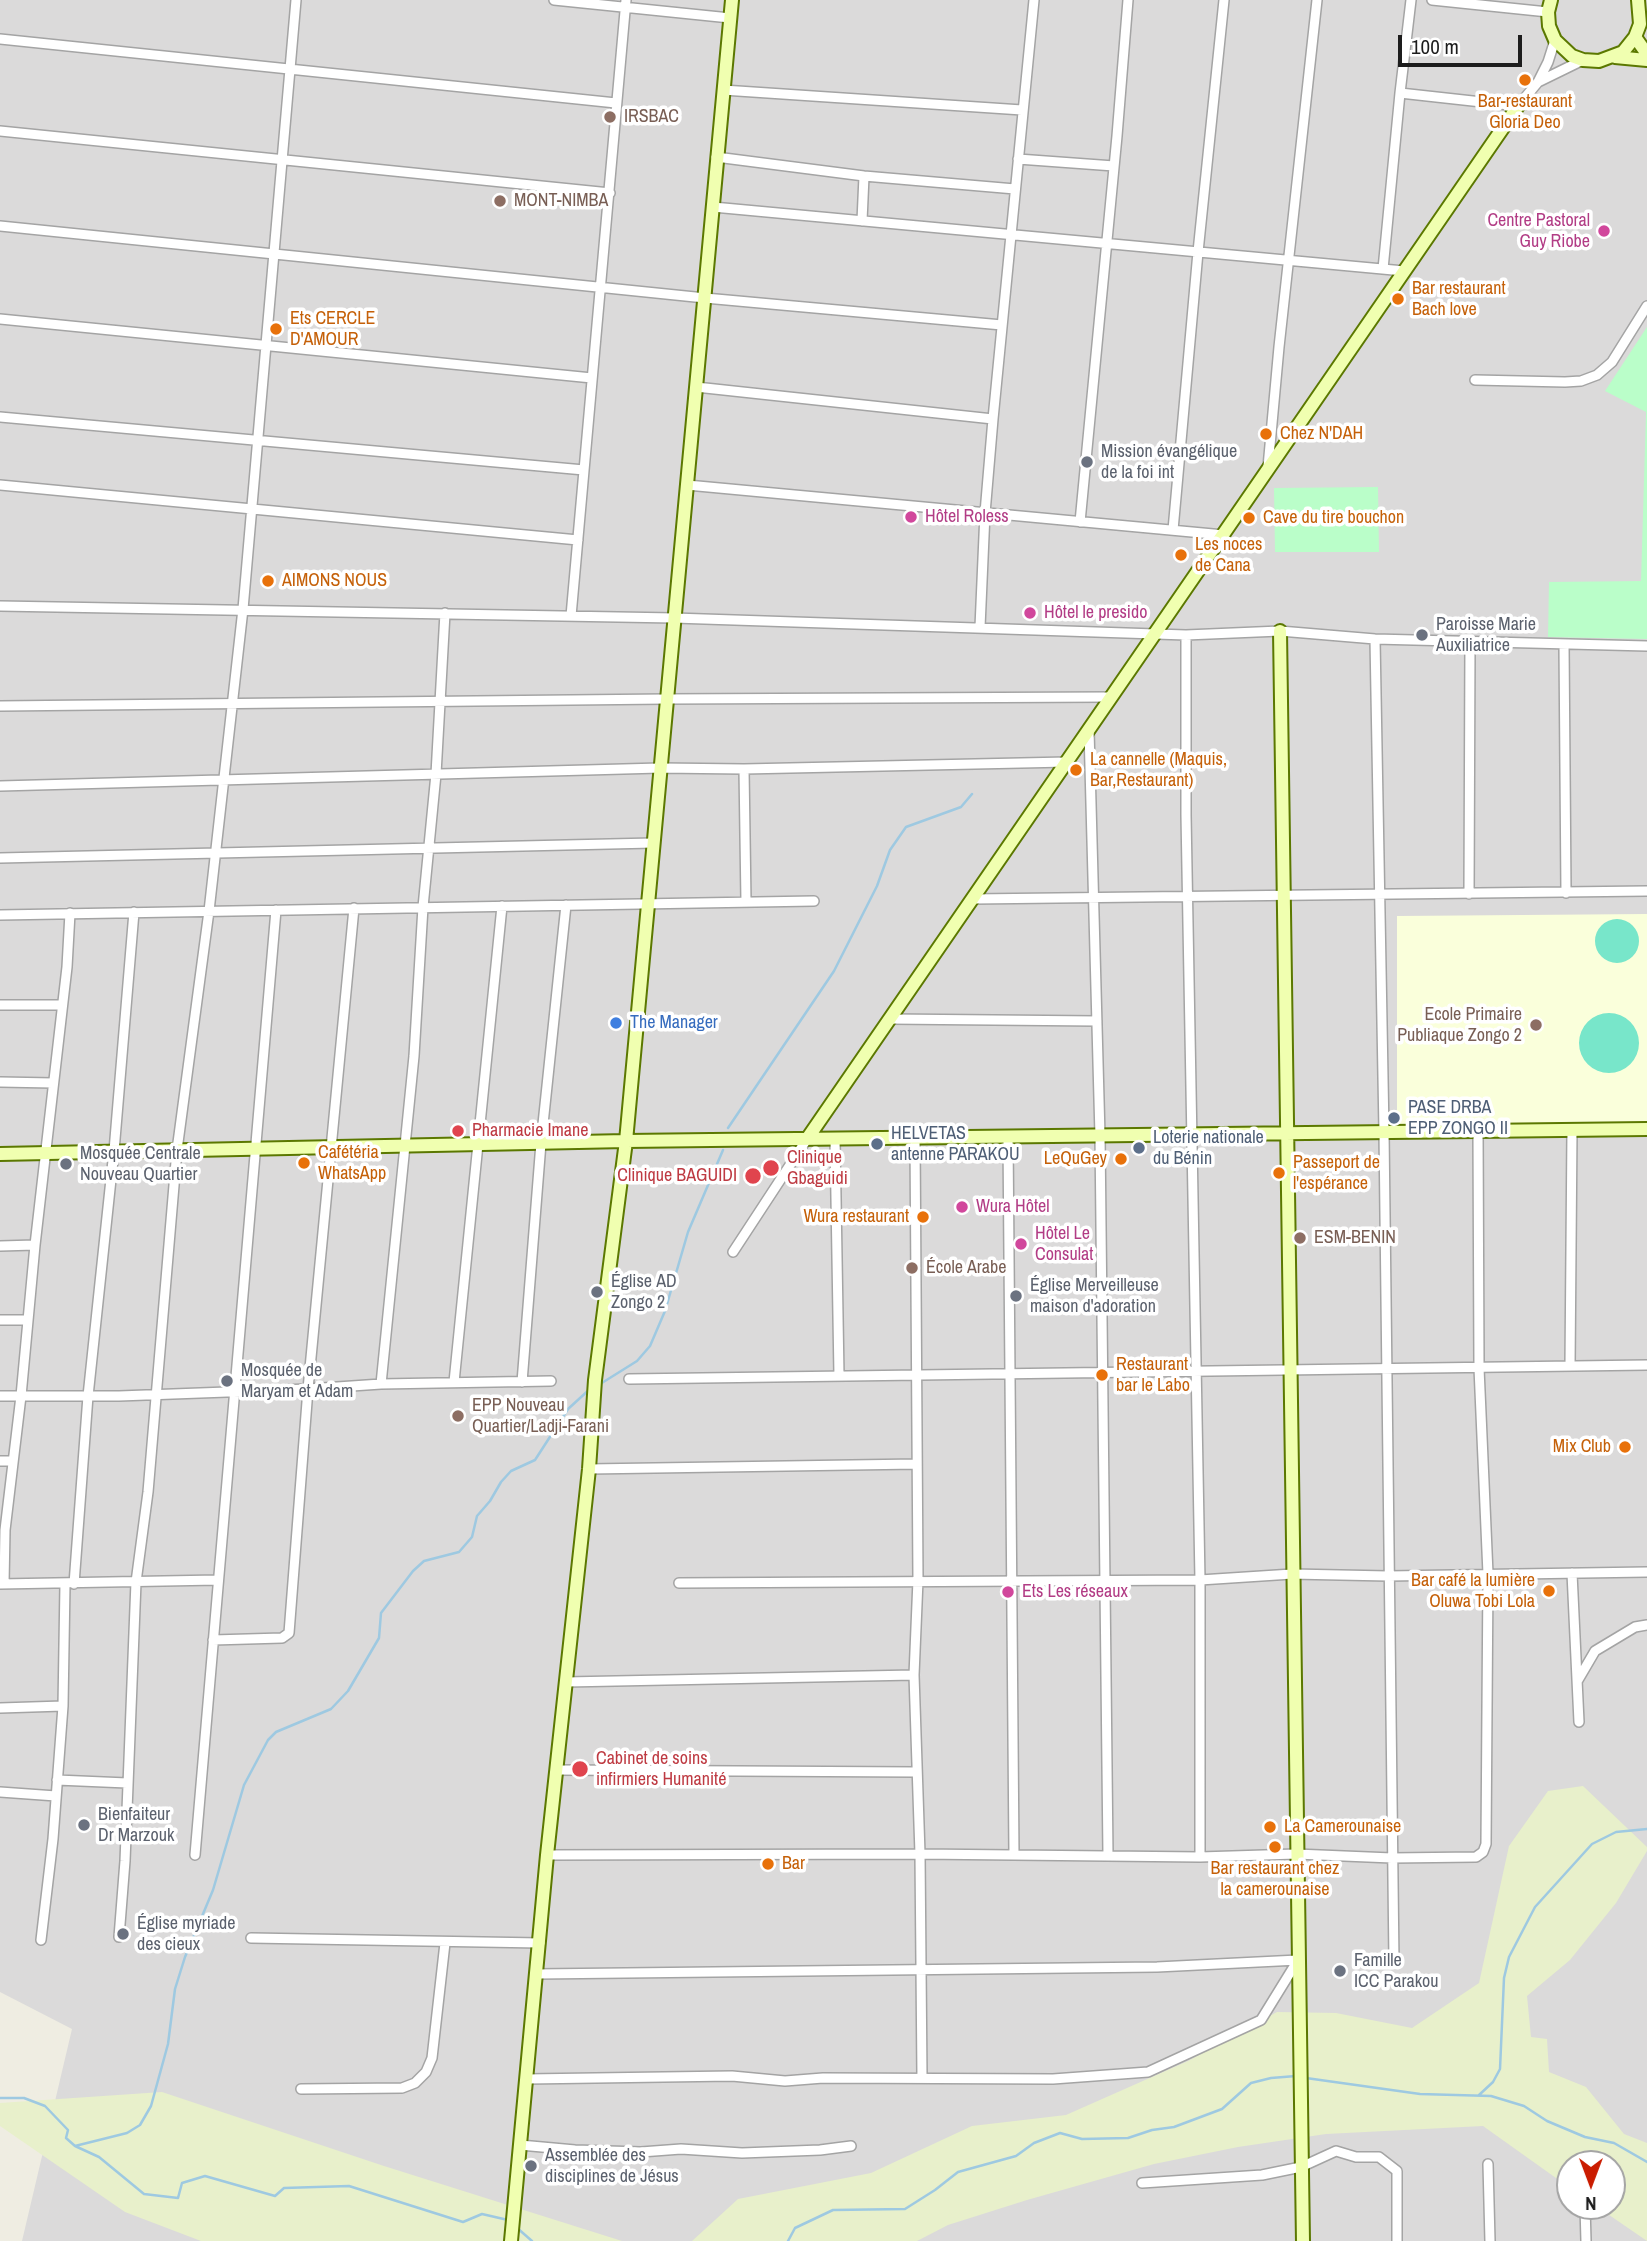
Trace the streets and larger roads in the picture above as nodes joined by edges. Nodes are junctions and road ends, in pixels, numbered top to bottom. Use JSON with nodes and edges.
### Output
{"nodes":[{"id":1,"x":296,"y":0,"type":"edge"},
{"id":2,"x":554,"y":0,"type":"edge"},
{"id":3,"x":732,"y":0,"type":"edge"},
{"id":4,"x":1034,"y":0,"type":"edge"},
{"id":5,"x":1128,"y":0,"type":"edge"},
{"id":6,"x":1224,"y":0,"type":"edge"},
{"id":7,"x":1317,"y":0,"type":"edge"},
{"id":8,"x":1411,"y":0,"type":"edge"},
{"id":9,"x":1432,"y":0,"type":"edge"},
{"id":10,"x":1638,"y":0,"type":"edge"},
{"id":11,"x":1549,"y":3,"type":"edge"},
{"id":12,"x":626,"y":4,"type":"edge"},
{"id":13,"x":730,"y":18,"type":"junction"},
{"id":14,"x":1635,"y":37,"type":"junction"},
{"id":15,"x":0,"y":39,"type":"edge"},
{"id":16,"x":1555,"y":40,"type":"junction"},
{"id":17,"x":1647,"y":54,"type":"edge"},
{"id":18,"x":1615,"y":57,"type":"junction"},
{"id":19,"x":1583,"y":60,"type":"junction"},
{"id":20,"x":1647,"y":60,"type":"edge"},
{"id":21,"x":290,"y":69,"type":"junction"},
{"id":22,"x":1538,"y":82,"type":"junction"},
{"id":23,"x":723,"y":90,"type":"junction"},
{"id":24,"x":1400,"y":93,"type":"junction"},
{"id":25,"x":616,"y":103,"type":"junction"},
{"id":26,"x":1518,"y":106,"type":"junction"},
{"id":27,"x":1022,"y":110,"type":"junction"},
{"id":28,"x":0,"y":131,"type":"edge"},
{"id":29,"x":716,"y":157,"type":"junction"},
{"id":30,"x":283,"y":159,"type":"junction"},
{"id":31,"x":1018,"y":159,"type":"junction"},
{"id":32,"x":1114,"y":166,"type":"junction"},
{"id":33,"x":864,"y":176,"type":"junction"},
{"id":34,"x":1015,"y":189,"type":"junction"},
{"id":35,"x":610,"y":193,"type":"junction"},
{"id":36,"x":713,"y":207,"type":"junction"},
{"id":37,"x":862,"y":221,"type":"junction"},
{"id":38,"x":0,"y":226,"type":"edge"},
{"id":39,"x":1011,"y":235,"type":"junction"},
{"id":40,"x":1106,"y":244,"type":"junction"},
{"id":41,"x":1198,"y":252,"type":"junction"},
{"id":42,"x":276,"y":254,"type":"junction"},
{"id":43,"x":1288,"y":260,"type":"junction"},
{"id":44,"x":1383,"y":269,"type":"junction"},
{"id":45,"x":1404,"y":271,"type":"junction"},
{"id":46,"x":601,"y":287,"type":"junction"},
{"id":47,"x":705,"y":298,"type":"junction"},
{"id":48,"x":1647,"y":306,"type":"edge"},
{"id":49,"x":0,"y":319,"type":"edge"},
{"id":50,"x":1002,"y":325,"type":"junction"},
{"id":51,"x":267,"y":346,"type":"junction"},
{"id":52,"x":592,"y":378,"type":"junction"},
{"id":53,"x":1475,"y":380,"type":"dead end"},
{"id":54,"x":696,"y":387,"type":"junction"},
{"id":55,"x":0,"y":416,"type":"edge"},
{"id":56,"x":993,"y":419,"type":"junction"},
{"id":57,"x":257,"y":440,"type":"junction"},
{"id":58,"x":1268,"y":469,"type":"junction"},
{"id":59,"x":584,"y":470,"type":"junction"},
{"id":60,"x":0,"y":485,"type":"edge"},
{"id":61,"x":687,"y":485,"type":"junction"},
{"id":62,"x":252,"y":509,"type":"junction"},
{"id":63,"x":985,"y":513,"type":"junction"},
{"id":64,"x":1080,"y":522,"type":"junction"},
{"id":65,"x":1173,"y":530,"type":"junction"},
{"id":66,"x":1224,"y":535,"type":"junction"},
{"id":67,"x":578,"y":540,"type":"junction"},
{"id":68,"x":0,"y":606,"type":"edge"},
{"id":69,"x":243,"y":609,"type":"junction"},
{"id":70,"x":445,"y":614,"type":"junction"},
{"id":71,"x":571,"y":616,"type":"junction"},
{"id":72,"x":674,"y":618,"type":"junction"},
{"id":73,"x":980,"y":627,"type":"junction"},
{"id":74,"x":1280,"y":631,"type":"junction"},
{"id":75,"x":1156,"y":633,"type":"junction"},
{"id":76,"x":1186,"y":635,"type":"junction"},
{"id":77,"x":1375,"y":639,"type":"junction"},
{"id":78,"x":1470,"y":642,"type":"junction"},
{"id":79,"x":1564,"y":644,"type":"junction"},
{"id":80,"x":1647,"y":646,"type":"edge"},
{"id":81,"x":1111,"y":697,"type":"junction"},
{"id":82,"x":666,"y":699,"type":"junction"},
{"id":83,"x":440,"y":701,"type":"junction"},
{"id":84,"x":232,"y":704,"type":"junction"},
{"id":85,"x":0,"y":706,"type":"edge"},
{"id":86,"x":1089,"y":730,"type":"junction"},
{"id":87,"x":1067,"y":762,"type":"junction"},
{"id":88,"x":660,"y":768,"type":"junction"},
{"id":89,"x":744,"y":769,"type":"junction"},
{"id":90,"x":436,"y":774,"type":"junction"},
{"id":91,"x":222,"y":780,"type":"junction"},
{"id":92,"x":0,"y":786,"type":"edge"},
{"id":93,"x":653,"y":843,"type":"junction"},
{"id":94,"x":429,"y":848,"type":"junction"},
{"id":95,"x":213,"y":853,"type":"junction"},
{"id":96,"x":0,"y":858,"type":"edge"},
{"id":97,"x":1647,"y":891,"type":"edge"},
{"id":98,"x":1566,"y":893,"type":"junction"},
{"id":99,"x":1469,"y":894,"type":"junction"},
{"id":100,"x":1379,"y":895,"type":"junction"},
{"id":101,"x":1283,"y":896,"type":"junction"},
{"id":102,"x":1189,"y":898,"type":"junction"},
{"id":103,"x":973,"y":899,"type":"junction"},
{"id":104,"x":1093,"y":899,"type":"junction"},
{"id":105,"x":814,"y":901,"type":"dead end"},
{"id":106,"x":746,"y":902,"type":"junction"},
{"id":107,"x":648,"y":904,"type":"junction"},
{"id":108,"x":566,"y":905,"type":"junction"},
{"id":109,"x":502,"y":906,"type":"junction"},
{"id":110,"x":423,"y":907,"type":"junction"},
{"id":111,"x":354,"y":908,"type":"junction"},
{"id":112,"x":276,"y":909,"type":"junction"},
{"id":113,"x":209,"y":911,"type":"junction"},
{"id":114,"x":134,"y":912,"type":"junction"},
{"id":115,"x":70,"y":913,"type":"junction"},
{"id":116,"x":0,"y":915,"type":"edge"},
{"id":117,"x":0,"y":1004,"type":"edge"},
{"id":118,"x":61,"y":1005,"type":"junction"},
{"id":119,"x":890,"y":1019,"type":"junction"},
{"id":120,"x":1097,"y":1021,"type":"junction"},
{"id":121,"x":0,"y":1082,"type":"edge"},
{"id":122,"x":53,"y":1083,"type":"junction"},
{"id":123,"x":1647,"y":1129,"type":"edge"},
{"id":124,"x":1572,"y":1130,"type":"junction"},
{"id":125,"x":1478,"y":1131,"type":"junction"},
{"id":126,"x":1384,"y":1132,"type":"junction"},
{"id":127,"x":1286,"y":1133,"type":"junction"},
{"id":128,"x":1192,"y":1135,"type":"junction"},
{"id":129,"x":1100,"y":1136,"type":"junction"},
{"id":130,"x":1008,"y":1137,"type":"junction"},
{"id":131,"x":915,"y":1138,"type":"junction"},
{"id":132,"x":807,"y":1139,"type":"junction"},
{"id":133,"x":835,"y":1139,"type":"junction"},
{"id":134,"x":626,"y":1141,"type":"junction"},
{"id":135,"x":541,"y":1143,"type":"junction"},
{"id":136,"x":477,"y":1144,"type":"junction"},
{"id":137,"x":404,"y":1146,"type":"junction"},
{"id":138,"x":333,"y":1147,"type":"junction"},
{"id":139,"x":255,"y":1149,"type":"junction"},
{"id":140,"x":177,"y":1150,"type":"junction"},
{"id":141,"x":114,"y":1152,"type":"junction"},
{"id":142,"x":46,"y":1153,"type":"junction"},
{"id":143,"x":0,"y":1154,"type":"edge"},
{"id":144,"x":0,"y":1245,"type":"edge"},
{"id":145,"x":35,"y":1245,"type":"junction"},
{"id":146,"x":733,"y":1252,"type":"dead end"},
{"id":147,"x":0,"y":1320,"type":"edge"},
{"id":148,"x":28,"y":1320,"type":"junction"},
{"id":149,"x":1647,"y":1365,"type":"edge"},
{"id":150,"x":1570,"y":1366,"type":"junction"},
{"id":151,"x":1479,"y":1367,"type":"junction"},
{"id":152,"x":1385,"y":1369,"type":"junction"},
{"id":153,"x":1289,"y":1370,"type":"junction"},
{"id":154,"x":1195,"y":1371,"type":"junction"},
{"id":155,"x":1102,"y":1373,"type":"junction"},
{"id":156,"x":1009,"y":1374,"type":"junction"},
{"id":157,"x":917,"y":1375,"type":"junction"},
{"id":158,"x":839,"y":1376,"type":"junction"},
{"id":159,"x":629,"y":1379,"type":"dead end"},
{"id":160,"x":522,"y":1381,"type":"junction"},
{"id":161,"x":551,"y":1381,"type":"dead end"},
{"id":162,"x":454,"y":1382,"type":"junction"},
{"id":163,"x":381,"y":1384,"type":"junction"},
{"id":164,"x":308,"y":1390,"type":"junction"},
{"id":165,"x":234,"y":1393,"type":"junction"},
{"id":166,"x":155,"y":1395,"type":"junction"},
{"id":167,"x":0,"y":1396,"type":"edge"},
{"id":168,"x":21,"y":1396,"type":"junction"},
{"id":169,"x":88,"y":1396,"type":"junction"},
{"id":170,"x":0,"y":1461,"type":"edge"},
{"id":171,"x":13,"y":1461,"type":"junction"},
{"id":172,"x":917,"y":1464,"type":"junction"},
{"id":173,"x":589,"y":1469,"type":"junction"},
{"id":174,"x":2,"y":1530,"type":"edge"},
{"id":175,"x":1647,"y":1572,"type":"edge"},
{"id":176,"x":1572,"y":1573,"type":"junction"},
{"id":177,"x":1292,"y":1574,"type":"junction"},
{"id":178,"x":1488,"y":1574,"type":"junction"},
{"id":179,"x":1388,"y":1576,"type":"junction"},
{"id":180,"x":218,"y":1580,"type":"junction"},
{"id":181,"x":918,"y":1580,"type":"junction"},
{"id":182,"x":1011,"y":1580,"type":"junction"},
{"id":183,"x":1105,"y":1580,"type":"junction"},
{"id":184,"x":1200,"y":1580,"type":"junction"},
{"id":185,"x":136,"y":1582,"type":"junction"},
{"id":186,"x":679,"y":1583,"type":"dead end"},
{"id":187,"x":2,"y":1584,"type":"edge"},
{"id":188,"x":70,"y":1584,"type":"junction"},
{"id":189,"x":1647,"y":1625,"type":"edge"},
{"id":190,"x":213,"y":1640,"type":"junction"},
{"id":191,"x":914,"y":1675,"type":"junction"},
{"id":192,"x":566,"y":1682,"type":"junction"},
{"id":193,"x":1577,"y":1682,"type":"junction"},
{"id":194,"x":63,"y":1706,"type":"junction"},
{"id":195,"x":0,"y":1708,"type":"edge"},
{"id":196,"x":1578,"y":1722,"type":"dead end"},
{"id":197,"x":557,"y":1770,"type":"junction"},
{"id":198,"x":916,"y":1772,"type":"junction"},
{"id":199,"x":57,"y":1780,"type":"junction"},
{"id":200,"x":127,"y":1783,"type":"junction"},
{"id":201,"x":0,"y":1792,"type":"edge"},
{"id":202,"x":56,"y":1796,"type":"junction"},
{"id":203,"x":920,"y":1854,"type":"junction"},
{"id":204,"x":1296,"y":1854,"type":"junction"},
{"id":205,"x":195,"y":1855,"type":"dead end"},
{"id":206,"x":547,"y":1855,"type":"junction"},
{"id":207,"x":1014,"y":1855,"type":"junction"},
{"id":208,"x":1108,"y":1856,"type":"junction"},
{"id":209,"x":1200,"y":1857,"type":"junction"},
{"id":210,"x":1392,"y":1858,"type":"junction"},
{"id":211,"x":119,"y":1937,"type":"dead end"},
{"id":212,"x":251,"y":1938,"type":"dead end"},
{"id":213,"x":41,"y":1940,"type":"dead end"},
{"id":214,"x":540,"y":1942,"type":"junction"},
{"id":215,"x":445,"y":1943,"type":"junction"},
{"id":216,"x":1297,"y":1960,"type":"junction"},
{"id":217,"x":1394,"y":1962,"type":"dead end"},
{"id":218,"x":921,"y":1971,"type":"junction"},
{"id":219,"x":537,"y":1974,"type":"junction"},
{"id":220,"x":922,"y":2078,"type":"junction"},
{"id":221,"x":527,"y":2079,"type":"junction"},
{"id":222,"x":301,"y":2089,"type":"dead end"},
{"id":223,"x":520,"y":2145,"type":"junction"},
{"id":224,"x":850,"y":2146,"type":"dead end"},
{"id":225,"x":1488,"y":2164,"type":"dead end"},
{"id":226,"x":1301,"y":2167,"type":"junction"},
{"id":227,"x":1142,"y":2183,"type":"dead end"},
{"id":228,"x":1585,"y":2220,"type":"edge"},
{"id":229,"x":511,"y":2241,"type":"edge"},
{"id":230,"x":1303,"y":2241,"type":"edge"},
{"id":231,"x":1397,"y":2241,"type":"edge"},
{"id":232,"x":1490,"y":2241,"type":"edge"},
{"id":233,"x":1586,"y":2241,"type":"edge"}],
"edges":[{"from":1,"to":21,"type":"street"},
{"from":2,"to":12,"type":"street"},
{"from":3,"to":13,"type":"street"},
{"from":4,"to":27,"type":"street"},
{"from":5,"to":32,"type":"street"},
{"from":6,"to":41,"type":"street"},
{"from":7,"to":43,"type":"street"},
{"from":8,"to":24,"type":"street"},
{"from":9,"to":11,"type":"street"},
{"from":10,"to":14,"type":"street"},
{"from":11,"to":16,"type":"street"},
{"from":12,"to":13,"type":"street"},
{"from":12,"to":25,"type":"street"},
{"from":13,"to":23,"type":"street"},
{"from":14,"to":17,"type":"street"},
{"from":14,"to":18,"type":"street"},
{"from":15,"to":21,"type":"street"},
{"from":16,"to":19,"type":"street"},
{"from":16,"to":22,"type":"street"},
{"from":18,"to":19,"type":"street"},
{"from":18,"to":20,"type":"street"},
{"from":19,"to":22,"type":"street"},
{"from":21,"to":25,"type":"street"},
{"from":21,"to":30,"type":"street"},
{"from":22,"to":26,"type":"street"},
{"from":23,"to":27,"type":"street"},
{"from":23,"to":29,"type":"street"},
{"from":24,"to":26,"type":"street"},
{"from":24,"to":44,"type":"street"},
{"from":25,"to":35,"type":"street"},
{"from":26,"to":45,"type":"street"},
{"from":27,"to":31,"type":"street"},
{"from":28,"to":30,"type":"street"},
{"from":29,"to":33,"type":"street"},
{"from":29,"to":36,"type":"street"},
{"from":30,"to":35,"type":"street"},
{"from":30,"to":42,"type":"street"},
{"from":31,"to":32,"type":"street"},
{"from":31,"to":34,"type":"street"},
{"from":32,"to":40,"type":"street"},
{"from":33,"to":34,"type":"street"},
{"from":33,"to":37,"type":"street"},
{"from":34,"to":39,"type":"street"},
{"from":35,"to":46,"type":"street"},
{"from":36,"to":37,"type":"street"},
{"from":36,"to":47,"type":"street"},
{"from":37,"to":39,"type":"street"},
{"from":38,"to":42,"type":"street"},
{"from":39,"to":40,"type":"street"},
{"from":39,"to":50,"type":"street"},
{"from":40,"to":41,"type":"street"},
{"from":40,"to":64,"type":"street"},
{"from":41,"to":43,"type":"street"},
{"from":41,"to":65,"type":"street"},
{"from":42,"to":46,"type":"street"},
{"from":42,"to":51,"type":"street"},
{"from":43,"to":44,"type":"street"},
{"from":43,"to":58,"type":"street"},
{"from":44,"to":45,"type":"street"},
{"from":45,"to":58,"type":"street"},
{"from":46,"to":47,"type":"street"},
{"from":46,"to":52,"type":"street"},
{"from":47,"to":50,"type":"street"},
{"from":47,"to":54,"type":"street"},
{"from":48,"to":53,"type":"street"},
{"from":49,"to":51,"type":"street"},
{"from":50,"to":56,"type":"street"},
{"from":51,"to":52,"type":"street"},
{"from":51,"to":57,"type":"street"},
{"from":52,"to":59,"type":"street"},
{"from":54,"to":56,"type":"street"},
{"from":54,"to":61,"type":"street"},
{"from":55,"to":57,"type":"street"},
{"from":56,"to":63,"type":"street"},
{"from":57,"to":59,"type":"street"},
{"from":57,"to":62,"type":"street"},
{"from":58,"to":66,"type":"street"},
{"from":59,"to":67,"type":"street"},
{"from":60,"to":62,"type":"street"},
{"from":61,"to":63,"type":"street"},
{"from":61,"to":72,"type":"street"},
{"from":62,"to":67,"type":"street"},
{"from":62,"to":69,"type":"street"},
{"from":63,"to":64,"type":"street"},
{"from":63,"to":73,"type":"street"},
{"from":64,"to":65,"type":"street"},
{"from":65,"to":66,"type":"street"},
{"from":66,"to":75,"type":"street"},
{"from":67,"to":71,"type":"street"},
{"from":68,"to":69,"type":"street"},
{"from":69,"to":70,"type":"street"},
{"from":69,"to":84,"type":"street"},
{"from":70,"to":71,"type":"street"},
{"from":70,"to":83,"type":"street"},
{"from":71,"to":72,"type":"street"},
{"from":72,"to":73,"type":"street"},
{"from":72,"to":82,"type":"street"},
{"from":73,"to":75,"type":"street"},
{"from":74,"to":76,"type":"street"},
{"from":74,"to":77,"type":"street"},
{"from":74,"to":101,"type":"street"},
{"from":75,"to":76,"type":"street"},
{"from":75,"to":81,"type":"street"},
{"from":76,"to":102,"type":"street"},
{"from":77,"to":78,"type":"street"},
{"from":77,"to":100,"type":"street"},
{"from":78,"to":79,"type":"street"},
{"from":78,"to":99,"type":"street"},
{"from":79,"to":80,"type":"street"},
{"from":79,"to":98,"type":"street"},
{"from":81,"to":82,"type":"street"},
{"from":81,"to":86,"type":"street"},
{"from":82,"to":83,"type":"street"},
{"from":82,"to":88,"type":"street"},
{"from":83,"to":84,"type":"street"},
{"from":83,"to":90,"type":"street"},
{"from":84,"to":85,"type":"street"},
{"from":84,"to":91,"type":"street"},
{"from":86,"to":87,"type":"street"},
{"from":86,"to":104,"type":"street"},
{"from":87,"to":89,"type":"street"},
{"from":87,"to":103,"type":"street"},
{"from":88,"to":89,"type":"street"},
{"from":88,"to":90,"type":"street"},
{"from":88,"to":93,"type":"street"},
{"from":89,"to":106,"type":"street"},
{"from":90,"to":91,"type":"street"},
{"from":90,"to":94,"type":"street"},
{"from":91,"to":92,"type":"street"},
{"from":91,"to":95,"type":"street"},
{"from":93,"to":94,"type":"street"},
{"from":93,"to":107,"type":"street"},
{"from":94,"to":95,"type":"street"},
{"from":94,"to":110,"type":"street"},
{"from":95,"to":96,"type":"street"},
{"from":95,"to":113,"type":"street"},
{"from":97,"to":98,"type":"street"},
{"from":98,"to":99,"type":"street"},
{"from":99,"to":100,"type":"street"},
{"from":100,"to":101,"type":"street"},
{"from":100,"to":126,"type":"street"},
{"from":101,"to":102,"type":"street"},
{"from":101,"to":127,"type":"street"},
{"from":102,"to":104,"type":"street"},
{"from":102,"to":128,"type":"street"},
{"from":103,"to":104,"type":"street"},
{"from":103,"to":119,"type":"street"},
{"from":104,"to":120,"type":"street"},
{"from":105,"to":106,"type":"street"},
{"from":106,"to":107,"type":"street"},
{"from":107,"to":108,"type":"street"},
{"from":107,"to":134,"type":"street"},
{"from":108,"to":109,"type":"street"},
{"from":108,"to":135,"type":"street"},
{"from":109,"to":110,"type":"street"},
{"from":109,"to":136,"type":"street"},
{"from":110,"to":111,"type":"street"},
{"from":110,"to":137,"type":"street"},
{"from":111,"to":112,"type":"street"},
{"from":111,"to":138,"type":"street"},
{"from":112,"to":113,"type":"street"},
{"from":112,"to":139,"type":"street"},
{"from":113,"to":114,"type":"street"},
{"from":113,"to":140,"type":"street"},
{"from":114,"to":115,"type":"street"},
{"from":114,"to":141,"type":"street"},
{"from":115,"to":116,"type":"street"},
{"from":115,"to":118,"type":"street"},
{"from":117,"to":118,"type":"street"},
{"from":118,"to":122,"type":"street"},
{"from":119,"to":120,"type":"street"},
{"from":119,"to":132,"type":"street"},
{"from":120,"to":129,"type":"street"},
{"from":121,"to":122,"type":"street"},
{"from":122,"to":142,"type":"street"},
{"from":123,"to":124,"type":"street"},
{"from":124,"to":125,"type":"street"},
{"from":124,"to":150,"type":"street"},
{"from":125,"to":126,"type":"street"},
{"from":125,"to":151,"type":"street"},
{"from":126,"to":127,"type":"street"},
{"from":126,"to":152,"type":"street"},
{"from":127,"to":128,"type":"street"},
{"from":127,"to":153,"type":"street"},
{"from":128,"to":129,"type":"street"},
{"from":128,"to":154,"type":"street"},
{"from":129,"to":130,"type":"street"},
{"from":129,"to":155,"type":"street"},
{"from":130,"to":131,"type":"street"},
{"from":130,"to":156,"type":"street"},
{"from":131,"to":133,"type":"street"},
{"from":131,"to":157,"type":"street"},
{"from":132,"to":133,"type":"street"},
{"from":132,"to":134,"type":"street"},
{"from":132,"to":146,"type":"street"},
{"from":133,"to":158,"type":"street"},
{"from":134,"to":135,"type":"street"},
{"from":134,"to":173,"type":"street"},
{"from":135,"to":136,"type":"street"},
{"from":135,"to":160,"type":"street"},
{"from":136,"to":137,"type":"street"},
{"from":136,"to":162,"type":"street"},
{"from":137,"to":138,"type":"street"},
{"from":137,"to":163,"type":"street"},
{"from":138,"to":139,"type":"street"},
{"from":138,"to":164,"type":"street"},
{"from":139,"to":140,"type":"street"},
{"from":139,"to":165,"type":"street"},
{"from":140,"to":141,"type":"street"},
{"from":140,"to":166,"type":"street"},
{"from":141,"to":142,"type":"street"},
{"from":141,"to":169,"type":"street"},
{"from":142,"to":143,"type":"street"},
{"from":142,"to":145,"type":"street"},
{"from":144,"to":145,"type":"street"},
{"from":145,"to":148,"type":"street"},
{"from":147,"to":148,"type":"street"},
{"from":148,"to":168,"type":"street"},
{"from":149,"to":150,"type":"street"},
{"from":150,"to":151,"type":"street"},
{"from":151,"to":152,"type":"street"},
{"from":151,"to":178,"type":"street"},
{"from":152,"to":153,"type":"street"},
{"from":152,"to":179,"type":"street"},
{"from":153,"to":154,"type":"street"},
{"from":153,"to":177,"type":"street"},
{"from":154,"to":155,"type":"street"},
{"from":154,"to":184,"type":"street"},
{"from":155,"to":156,"type":"street"},
{"from":155,"to":183,"type":"street"},
{"from":156,"to":157,"type":"street"},
{"from":156,"to":182,"type":"street"},
{"from":157,"to":158,"type":"street"},
{"from":157,"to":172,"type":"street"},
{"from":158,"to":159,"type":"street"},
{"from":160,"to":161,"type":"street"},
{"from":160,"to":162,"type":"street"},
{"from":162,"to":163,"type":"street"},
{"from":163,"to":164,"type":"street"},
{"from":164,"to":165,"type":"street"},
{"from":164,"to":190,"type":"street"},
{"from":165,"to":166,"type":"street"},
{"from":165,"to":180,"type":"street"},
{"from":166,"to":169,"type":"street"},
{"from":166,"to":185,"type":"street"},
{"from":167,"to":168,"type":"street"},
{"from":168,"to":169,"type":"street"},
{"from":168,"to":171,"type":"street"},
{"from":169,"to":188,"type":"street"},
{"from":170,"to":171,"type":"street"},
{"from":171,"to":174,"type":"street"},
{"from":172,"to":173,"type":"street"},
{"from":172,"to":181,"type":"street"},
{"from":173,"to":192,"type":"street"},
{"from":174,"to":187,"type":"street"},
{"from":175,"to":176,"type":"street"},
{"from":176,"to":178,"type":"street"},
{"from":176,"to":193,"type":"street"},
{"from":177,"to":179,"type":"street"},
{"from":177,"to":184,"type":"street"},
{"from":177,"to":204,"type":"street"},
{"from":178,"to":179,"type":"street"},
{"from":178,"to":210,"type":"street"},
{"from":179,"to":210,"type":"street"},
{"from":180,"to":185,"type":"street"},
{"from":180,"to":190,"type":"street"},
{"from":181,"to":182,"type":"street"},
{"from":181,"to":186,"type":"street"},
{"from":181,"to":191,"type":"street"},
{"from":182,"to":183,"type":"street"},
{"from":182,"to":207,"type":"street"},
{"from":183,"to":184,"type":"street"},
{"from":183,"to":208,"type":"street"},
{"from":184,"to":209,"type":"street"},
{"from":185,"to":188,"type":"street"},
{"from":185,"to":200,"type":"street"},
{"from":187,"to":188,"type":"street"},
{"from":188,"to":194,"type":"street"},
{"from":189,"to":193,"type":"street"},
{"from":190,"to":205,"type":"street"},
{"from":191,"to":192,"type":"street"},
{"from":191,"to":198,"type":"street"},
{"from":192,"to":197,"type":"street"},
{"from":193,"to":196,"type":"street"},
{"from":194,"to":195,"type":"street"},
{"from":194,"to":199,"type":"street"},
{"from":197,"to":198,"type":"street"},
{"from":197,"to":206,"type":"street"},
{"from":198,"to":203,"type":"street"},
{"from":199,"to":200,"type":"street"},
{"from":199,"to":202,"type":"street"},
{"from":200,"to":211,"type":"street"},
{"from":201,"to":202,"type":"street"},
{"from":202,"to":213,"type":"street"},
{"from":203,"to":206,"type":"street"},
{"from":203,"to":207,"type":"street"},
{"from":203,"to":218,"type":"street"},
{"from":204,"to":209,"type":"street"},
{"from":204,"to":210,"type":"street"},
{"from":204,"to":216,"type":"street"},
{"from":206,"to":214,"type":"street"},
{"from":207,"to":208,"type":"street"},
{"from":208,"to":209,"type":"street"},
{"from":210,"to":217,"type":"street"},
{"from":212,"to":215,"type":"street"},
{"from":214,"to":215,"type":"street"},
{"from":214,"to":219,"type":"street"},
{"from":215,"to":222,"type":"street"},
{"from":216,"to":218,"type":"street"},
{"from":216,"to":220,"type":"street"},
{"from":216,"to":226,"type":"street"},
{"from":218,"to":219,"type":"street"},
{"from":218,"to":220,"type":"street"},
{"from":219,"to":221,"type":"street"},
{"from":220,"to":221,"type":"street"},
{"from":221,"to":223,"type":"street"},
{"from":223,"to":224,"type":"street"},
{"from":223,"to":229,"type":"street"},
{"from":225,"to":232,"type":"street"},
{"from":226,"to":227,"type":"street"},
{"from":226,"to":230,"type":"street"},
{"from":226,"to":231,"type":"street"},
{"from":228,"to":233,"type":"street"}]}
